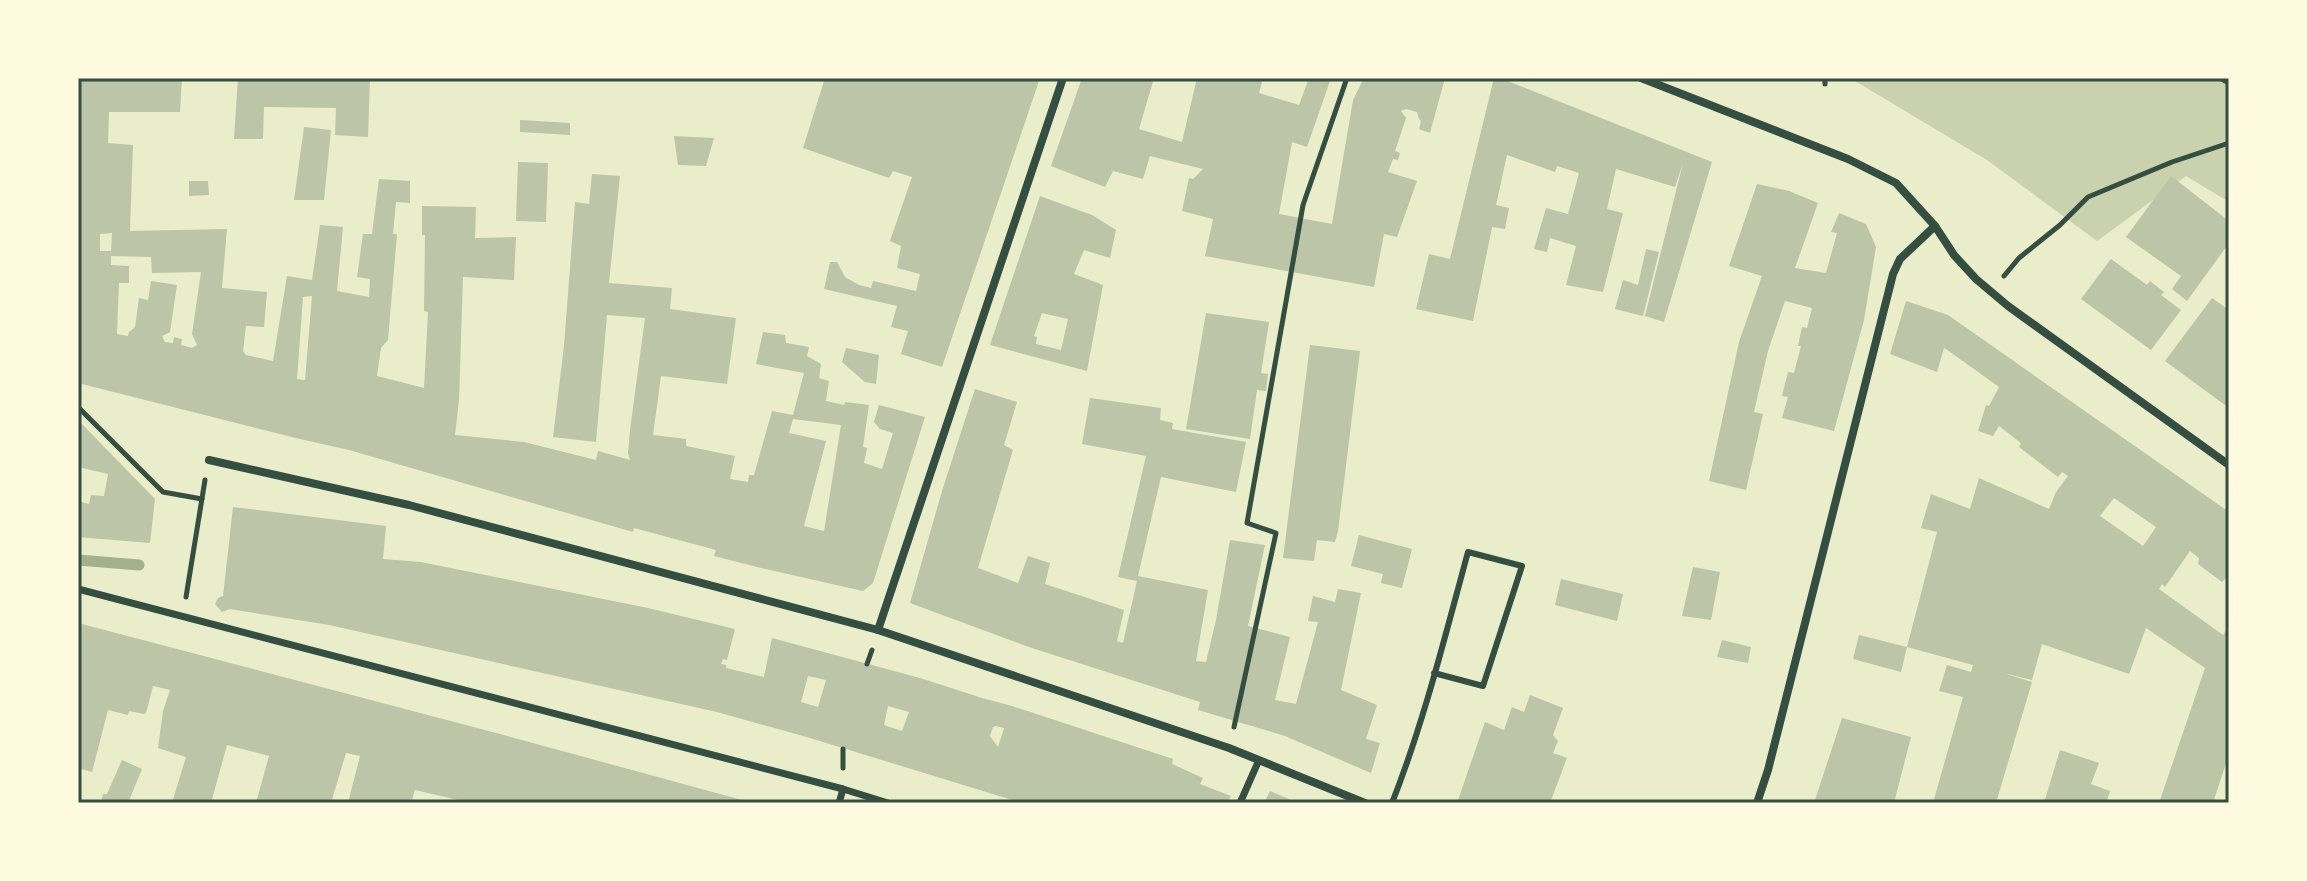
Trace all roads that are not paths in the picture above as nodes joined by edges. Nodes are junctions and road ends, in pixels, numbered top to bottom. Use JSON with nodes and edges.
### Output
{"nodes":[{"id":1,"x":1063,"y":78,"type":"edge"},
{"id":2,"x":1641,"y":78,"type":"edge"},
{"id":3,"x":1935,"y":226,"type":"junction"},
{"id":4,"x":209,"y":460,"type":"road end"},
{"id":5,"x":2229,"y":465,"type":"edge"},
{"id":6,"x":78,"y":589,"type":"edge"},
{"id":7,"x":878,"y":630,"type":"junction"},
{"id":8,"x":1434,"y":673,"type":"junction"},
{"id":9,"x":1259,"y":760,"type":"junction"},
{"id":10,"x":843,"y":789,"type":"junction"},
{"id":11,"x":839,"y":803,"type":"edge"},
{"id":12,"x":888,"y":803,"type":"edge"},
{"id":13,"x":1240,"y":803,"type":"edge"},
{"id":14,"x":1365,"y":803,"type":"edge"},
{"id":15,"x":1392,"y":803,"type":"edge"},
{"id":16,"x":1757,"y":803,"type":"edge"}],
"edges":[{"from":1,"to":7,"type":"street"},
{"from":2,"to":3,"type":"street"},
{"from":3,"to":5,"type":"street"},
{"from":3,"to":16,"type":"street"},
{"from":4,"to":7,"type":"street"},
{"from":6,"to":10,"type":"street"},
{"from":7,"to":9,"type":"street"},
{"from":8,"to":8,"type":"lane"},
{"from":8,"to":15,"type":"lane"},
{"from":9,"to":13,"type":"street"},
{"from":9,"to":14,"type":"street"},
{"from":10,"to":11,"type":"street"},
{"from":10,"to":12,"type":"street"}]}
